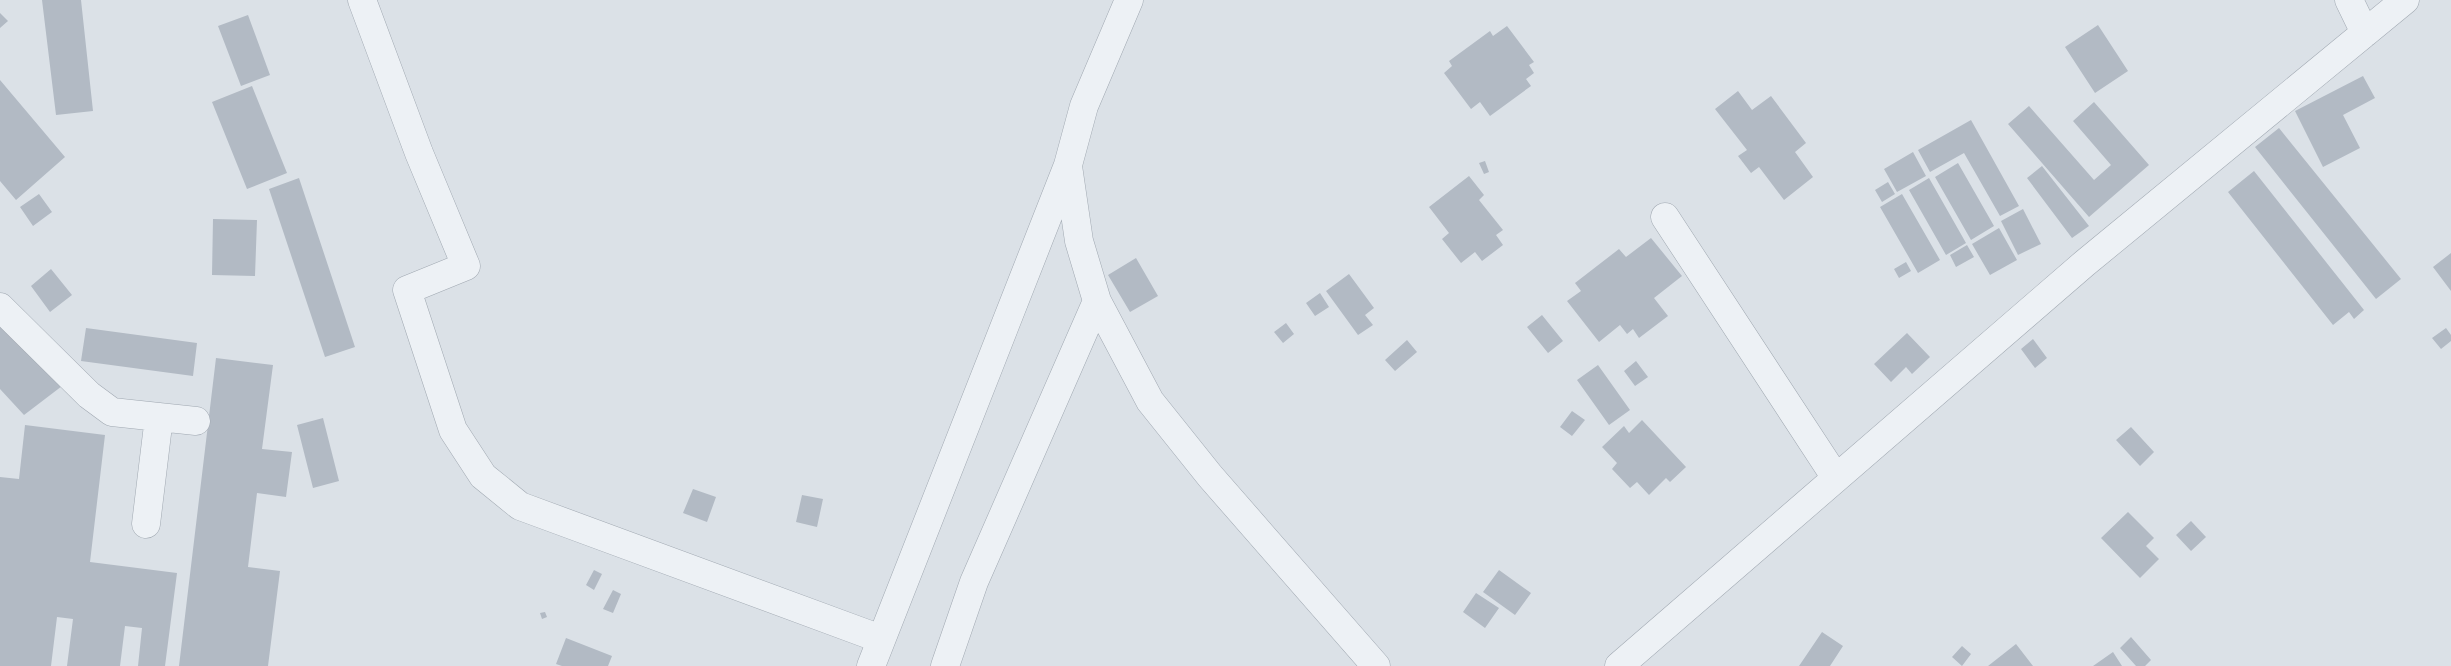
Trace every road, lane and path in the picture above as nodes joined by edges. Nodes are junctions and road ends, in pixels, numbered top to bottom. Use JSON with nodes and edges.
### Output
{"nodes":[{"id":1,"x":362,"y":0,"type":"edge"},
{"id":2,"x":1129,"y":0,"type":"edge"},
{"id":3,"x":2349,"y":0,"type":"edge"},
{"id":4,"x":2406,"y":0,"type":"edge"},
{"id":5,"x":2365,"y":33,"type":"junction"},
{"id":6,"x":1068,"y":165,"type":"junction"},
{"id":7,"x":1665,"y":217,"type":"dead end"},
{"id":8,"x":1097,"y":301,"type":"junction"},
{"id":9,"x":0,"y":307,"type":"edge"},
{"id":10,"x":159,"y":417,"type":"junction"},
{"id":11,"x":196,"y":420,"type":"dead end"},
{"id":12,"x":1836,"y":478,"type":"junction"},
{"id":13,"x":146,"y":524,"type":"dead end"},
{"id":14,"x":881,"y":639,"type":"junction"},
{"id":15,"x":871,"y":666,"type":"edge"},
{"id":16,"x":944,"y":666,"type":"edge"},
{"id":17,"x":1376,"y":666,"type":"edge"},
{"id":18,"x":1620,"y":666,"type":"edge"}],
"edges":[{"from":1,"to":14,"type":"street"},
{"from":2,"to":6,"type":"street"},
{"from":3,"to":5,"type":"street"},
{"from":4,"to":5,"type":"street"},
{"from":5,"to":12,"type":"street"},
{"from":6,"to":8,"type":"street"},
{"from":6,"to":14,"type":"street"},
{"from":7,"to":12,"type":"street"},
{"from":8,"to":16,"type":"street"},
{"from":8,"to":17,"type":"street"},
{"from":9,"to":10,"type":"street"},
{"from":10,"to":11,"type":"street"},
{"from":10,"to":13,"type":"street"},
{"from":12,"to":18,"type":"street"},
{"from":14,"to":15,"type":"street"}]}
